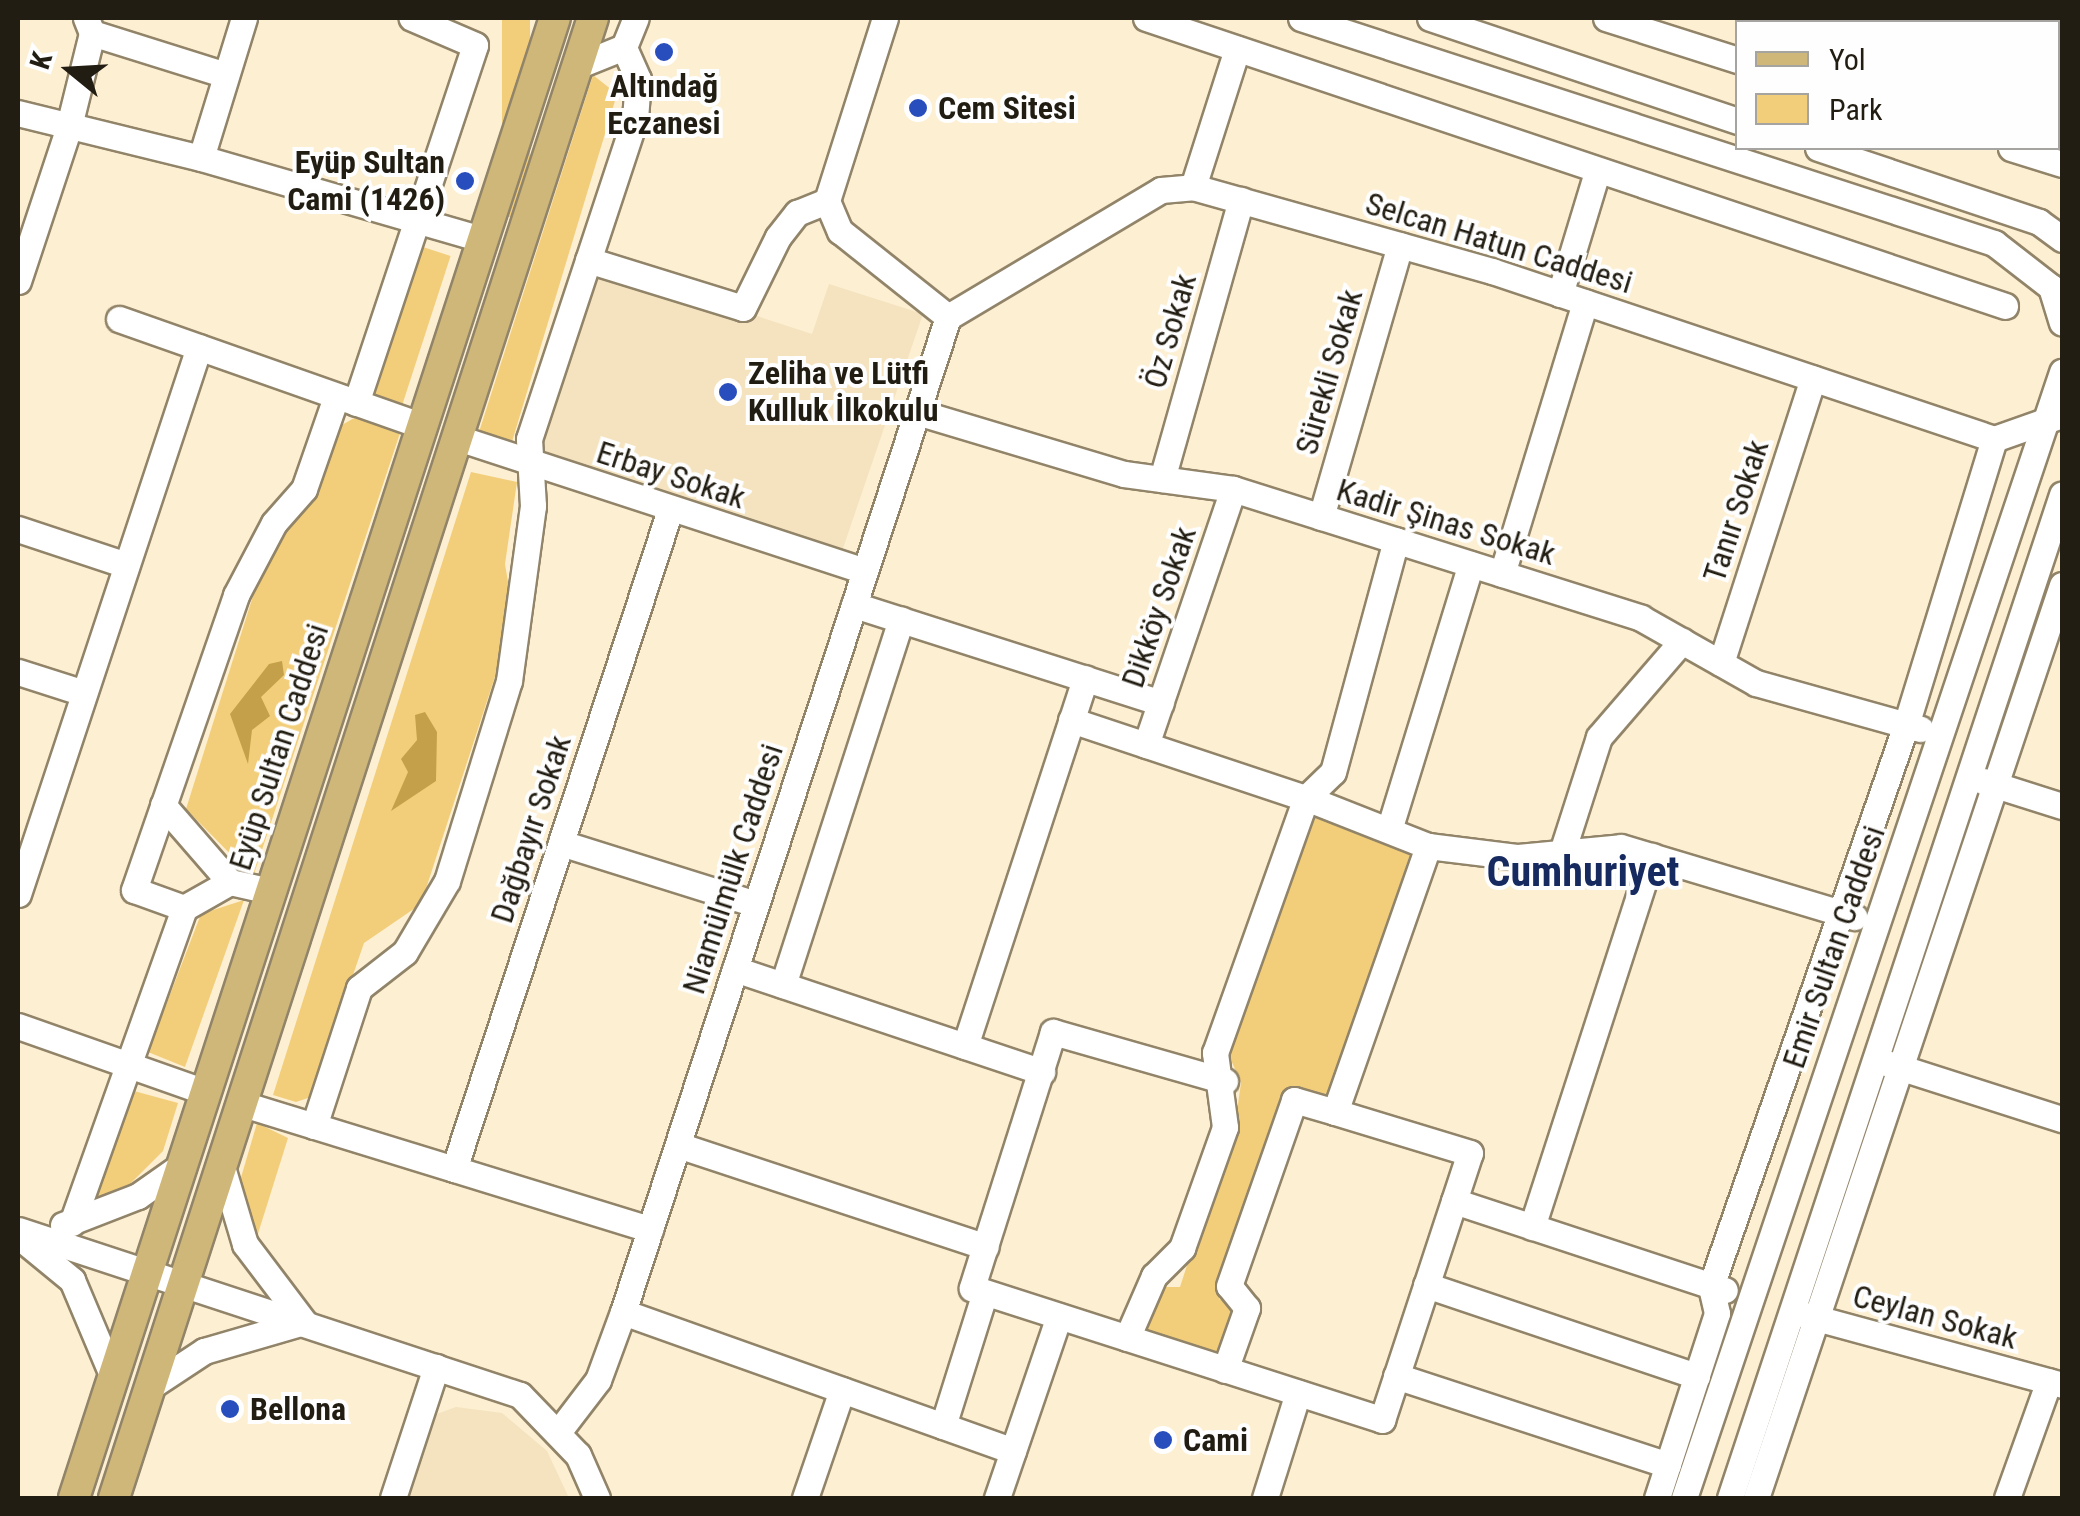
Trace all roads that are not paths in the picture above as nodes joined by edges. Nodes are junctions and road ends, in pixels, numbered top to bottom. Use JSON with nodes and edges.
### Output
{"nodes":[{"id":1,"x":244,"y":18,"type":"edge"},
{"id":2,"x":412,"y":18,"type":"edge"},
{"id":3,"x":555,"y":18,"type":"edge"},
{"id":4,"x":593,"y":18,"type":"edge"},
{"id":5,"x":636,"y":18,"type":"edge"},
{"id":6,"x":885,"y":18,"type":"edge"},
{"id":7,"x":1146,"y":18,"type":"edge"},
{"id":8,"x":1302,"y":18,"type":"edge"},
{"id":9,"x":1430,"y":18,"type":"edge"},
{"id":10,"x":1606,"y":18,"type":"edge"},
{"id":11,"x":89,"y":25,"type":"edge"},
{"id":12,"x":624,"y":47,"type":"junction"},
{"id":13,"x":1237,"y":49,"type":"junction"},
{"id":14,"x":1735,"y":57,"type":"edge"},
{"id":15,"x":577,"y":66,"type":"junction"},
{"id":16,"x":226,"y":75,"type":"junction"},
{"id":17,"x":18,"y":113,"type":"edge"},
{"id":18,"x":1735,"y":119,"type":"edge"},
{"id":19,"x":70,"y":122,"type":"junction"},
{"id":20,"x":1824,"y":150,"type":"edge"},
{"id":21,"x":2017,"y":150,"type":"edge"},
{"id":22,"x":201,"y":158,"type":"junction"},
{"id":23,"x":2062,"y":164,"type":"edge"},
{"id":24,"x":1597,"y":172,"type":"junction"},
{"id":25,"x":1193,"y":187,"type":"junction"},
{"id":26,"x":1241,"y":200,"type":"junction"},
{"id":27,"x":827,"y":201,"type":"junction"},
{"id":28,"x":421,"y":220,"type":"junction"},
{"id":29,"x":482,"y":239,"type":"junction"},
{"id":30,"x":2062,"y":239,"type":"edge"},
{"id":31,"x":1400,"y":245,"type":"junction"},
{"id":32,"x":588,"y":260,"type":"junction"},
{"id":33,"x":18,"y":281,"type":"edge"},
{"id":34,"x":1573,"y":298,"type":"junction"},
{"id":35,"x":2005,"y":306,"type":"dead end"},
{"id":36,"x":948,"y":317,"type":"junction"},
{"id":37,"x":120,"y":318,"type":"dead end"},
{"id":38,"x":2062,"y":322,"type":"edge"},
{"id":39,"x":198,"y":347,"type":"junction"},
{"id":40,"x":2062,"y":372,"type":"edge"},
{"id":41,"x":1813,"y":379,"type":"junction"},
{"id":42,"x":346,"y":400,"type":"junction"},
{"id":43,"x":917,"y":412,"type":"junction"},
{"id":44,"x":2056,"y":416,"type":"edge"},
{"id":45,"x":420,"y":426,"type":"junction"},
{"id":46,"x":458,"y":438,"type":"junction"},
{"id":47,"x":1994,"y":439,"type":"junction"},
{"id":48,"x":528,"y":462,"type":"junction"},
{"id":49,"x":1162,"y":479,"type":"junction"},
{"id":50,"x":1233,"y":490,"type":"junction"},
{"id":51,"x":2062,"y":495,"type":"edge"},
{"id":52,"x":670,"y":510,"type":"junction"},
{"id":53,"x":1321,"y":517,"type":"junction"},
{"id":54,"x":18,"y":529,"type":"edge"},
{"id":55,"x":1396,"y":540,"type":"junction"},
{"id":56,"x":1470,"y":564,"type":"junction"},
{"id":57,"x":126,"y":565,"type":"junction"},
{"id":58,"x":865,"y":571,"type":"junction"},
{"id":59,"x":1502,"y":574,"type":"junction"},
{"id":60,"x":2062,"y":585,"type":"edge"},
{"id":61,"x":854,"y":605,"type":"junction"},
{"id":62,"x":902,"y":620,"type":"junction"},
{"id":63,"x":1682,"y":641,"type":"junction"},
{"id":64,"x":1721,"y":663,"type":"junction"},
{"id":65,"x":18,"y":672,"type":"edge"},
{"id":66,"x":1085,"y":678,"type":"junction"},
{"id":67,"x":84,"y":693,"type":"junction"},
{"id":68,"x":1161,"y":702,"type":"junction"},
{"id":69,"x":1072,"y":720,"type":"junction"},
{"id":70,"x":1906,"y":725,"type":"junction"},
{"id":71,"x":1941,"y":735,"type":"junction"},
{"id":72,"x":1146,"y":745,"type":"junction"},
{"id":73,"x":1969,"y":777,"type":"junction"},
{"id":74,"x":1996,"y":785,"type":"junction"},
{"id":75,"x":1306,"y":798,"type":"junction"},
{"id":76,"x":164,"y":804,"type":"junction"},
{"id":77,"x":2062,"y":806,"type":"edge"},
{"id":78,"x":1388,"y":830,"type":"junction"},
{"id":79,"x":561,"y":843,"type":"junction"},
{"id":80,"x":1428,"y":846,"type":"junction"},
{"id":81,"x":1564,"y":846,"type":"junction"},
{"id":82,"x":1652,"y":856,"type":"junction"},
{"id":83,"x":230,"y":882,"type":"junction"},
{"id":84,"x":270,"y":891,"type":"junction"},
{"id":85,"x":18,"y":894,"type":"edge"},
{"id":86,"x":756,"y":904,"type":"junction"},
{"id":87,"x":184,"y":908,"type":"junction"},
{"id":88,"x":1840,"y":913,"type":"junction"},
{"id":89,"x":1877,"y":924,"type":"junction"},
{"id":90,"x":735,"y":969,"type":"junction"},
{"id":91,"x":783,"y":986,"type":"junction"},
{"id":92,"x":18,"y":1026,"type":"edge"},
{"id":93,"x":964,"y":1046,"type":"junction"},
{"id":94,"x":126,"y":1064,"type":"junction"},
{"id":95,"x":1887,"y":1064,"type":"junction"},
{"id":96,"x":1042,"y":1072,"type":"junction"},
{"id":97,"x":1225,"y":1081,"type":"junction"},
{"id":98,"x":205,"y":1092,"type":"junction"},
{"id":99,"x":243,"y":1104,"type":"junction"},
{"id":100,"x":1335,"y":1112,"type":"junction"},
{"id":101,"x":2062,"y":1120,"type":"edge"},
{"id":102,"x":314,"y":1126,"type":"junction"},
{"id":103,"x":678,"y":1145,"type":"junction"},
{"id":104,"x":182,"y":1165,"type":"junction"},
{"id":105,"x":222,"y":1168,"type":"junction"},
{"id":106,"x":454,"y":1169,"type":"junction"},
{"id":107,"x":1454,"y":1201,"type":"junction"},
{"id":108,"x":72,"y":1223,"type":"junction"},
{"id":109,"x":1532,"y":1227,"type":"junction"},
{"id":110,"x":650,"y":1229,"type":"junction"},
{"id":111,"x":18,"y":1230,"type":"edge"},
{"id":112,"x":986,"y":1246,"type":"junction"},
{"id":113,"x":148,"y":1270,"type":"junction"},
{"id":114,"x":185,"y":1282,"type":"junction"},
{"id":115,"x":1426,"y":1285,"type":"junction"},
{"id":116,"x":1712,"y":1286,"type":"junction"},
{"id":117,"x":986,"y":1292,"type":"junction"},
{"id":118,"x":1750,"y":1298,"type":"junction"},
{"id":119,"x":1791,"y":1311,"type":"junction"},
{"id":120,"x":623,"y":1312,"type":"junction"},
{"id":121,"x":1059,"y":1316,"type":"junction"},
{"id":122,"x":1818,"y":1318,"type":"junction"},
{"id":123,"x":304,"y":1322,"type":"junction"},
{"id":124,"x":1127,"y":1338,"type":"junction"},
{"id":125,"x":436,"y":1366,"type":"junction"},
{"id":126,"x":1225,"y":1370,"type":"junction"},
{"id":127,"x":1396,"y":1376,"type":"junction"},
{"id":128,"x":1697,"y":1376,"type":"junction"},
{"id":129,"x":113,"y":1377,"type":"junction"},
{"id":130,"x":2056,"y":1383,"type":"edge"},
{"id":131,"x":151,"y":1386,"type":"junction"},
{"id":132,"x":842,"y":1390,"type":"junction"},
{"id":133,"x":1298,"y":1393,"type":"junction"},
{"id":134,"x":944,"y":1426,"type":"junction"},
{"id":135,"x":559,"y":1431,"type":"junction"},
{"id":136,"x":1013,"y":1451,"type":"junction"},
{"id":137,"x":1668,"y":1465,"type":"junction"},
{"id":138,"x":74,"y":1498,"type":"edge"},
{"id":139,"x":114,"y":1498,"type":"edge"},
{"id":140,"x":392,"y":1498,"type":"edge"},
{"id":141,"x":598,"y":1498,"type":"edge"},
{"id":142,"x":805,"y":1498,"type":"edge"},
{"id":143,"x":997,"y":1498,"type":"edge"},
{"id":144,"x":1264,"y":1498,"type":"edge"},
{"id":145,"x":1657,"y":1498,"type":"edge"},
{"id":146,"x":1684,"y":1498,"type":"edge"},
{"id":147,"x":1730,"y":1498,"type":"edge"},
{"id":148,"x":1756,"y":1498,"type":"edge"},
{"id":149,"x":2008,"y":1498,"type":"edge"}],
"edges":[{"from":1,"to":16,"type":"street"},
{"from":2,"to":28,"type":"street"},
{"from":3,"to":29,"type":"main road","name":"Eyüp Sultan Caddesi"},
{"from":4,"to":15,"type":"main road"},
{"from":5,"to":12,"type":"street"},
{"from":6,"to":27,"type":"street"},
{"from":7,"to":13,"type":"street"},
{"from":8,"to":38,"type":"street"},
{"from":9,"to":18,"type":"street"},
{"from":10,"to":14,"type":"street"},
{"from":11,"to":16,"type":"street"},
{"from":11,"to":19,"type":"street"},
{"from":12,"to":15,"type":"street"},
{"from":12,"to":32,"type":"street"},
{"from":13,"to":24,"type":"street"},
{"from":13,"to":25,"type":"street"},
{"from":15,"to":46,"type":"main road"},
{"from":16,"to":22,"type":"street"},
{"from":17,"to":19,"type":"street"},
{"from":19,"to":22,"type":"street"},
{"from":19,"to":33,"type":"street"},
{"from":20,"to":30,"type":"street"},
{"from":21,"to":23,"type":"street"},
{"from":22,"to":28,"type":"street"},
{"from":24,"to":34,"type":"street"},
{"from":24,"to":35,"type":"street"},
{"from":25,"to":26,"type":"street","name":"Selcan Hatun Caddesi"},
{"from":25,"to":36,"type":"street","name":"Selcan Hatun Caddesi"},
{"from":26,"to":31,"type":"street","name":"Selcan Hatun Caddesi"},
{"from":26,"to":49,"type":"street","name":"Öz Sokak"},
{"from":27,"to":32,"type":"street"},
{"from":27,"to":36,"type":"street"},
{"from":28,"to":29,"type":"street"},
{"from":28,"to":42,"type":"street"},
{"from":29,"to":45,"type":"main road","name":"Eyüp Sultan Caddesi"},
{"from":31,"to":34,"type":"street","name":"Selcan Hatun Caddesi"},
{"from":31,"to":53,"type":"street","name":"Sürekli Sokak"},
{"from":32,"to":48,"type":"street"},
{"from":34,"to":41,"type":"street","name":"Selcan Hatun Caddesi"},
{"from":34,"to":59,"type":"street"},
{"from":36,"to":43,"type":"street","name":"Niamülmülk Caddesi"},
{"from":37,"to":39,"type":"street"},
{"from":39,"to":42,"type":"street"},
{"from":39,"to":57,"type":"street"},
{"from":40,"to":44,"type":"street","name":"Emir Sultan Caddesi"},
{"from":41,"to":47,"type":"street","name":"Selcan Hatun Caddesi"},
{"from":41,"to":64,"type":"street","name":"Tanır Sokak"},
{"from":42,"to":45,"type":"street"},
{"from":42,"to":76,"type":"street"},
{"from":43,"to":49,"type":"street","name":"Kadir Şinas Sokak"},
{"from":43,"to":58,"type":"street","name":"Niamülmülk Caddesi"},
{"from":44,"to":47,"type":"street"},
{"from":44,"to":71,"type":"street","name":"Emir Sultan Caddesi"},
{"from":45,"to":84,"type":"main road","name":"Eyüp Sultan Caddesi"},
{"from":46,"to":48,"type":"street","name":"Erbay Sokak"},
{"from":46,"to":99,"type":"main road"},
{"from":47,"to":70,"type":"street"},
{"from":48,"to":52,"type":"street","name":"Erbay Sokak"},
{"from":48,"to":102,"type":"street"},
{"from":49,"to":50,"type":"street","name":"Kadir Şinas Sokak"},
{"from":50,"to":53,"type":"street","name":"Kadir Şinas Sokak"},
{"from":50,"to":68,"type":"street","name":"Dikköy Sokak"},
{"from":51,"to":73,"type":"street"},
{"from":52,"to":58,"type":"street","name":"Erbay Sokak"},
{"from":52,"to":79,"type":"street","name":"Dağbayır Sokak"},
{"from":53,"to":55,"type":"street","name":"Kadir Şinas Sokak"},
{"from":54,"to":57,"type":"street"},
{"from":55,"to":56,"type":"street","name":"Kadir Şinas Sokak"},
{"from":55,"to":75,"type":"street"},
{"from":56,"to":59,"type":"street","name":"Kadir Şinas Sokak"},
{"from":56,"to":78,"type":"street"},
{"from":57,"to":67,"type":"street"},
{"from":58,"to":61,"type":"street","name":"Niamülmülk Caddesi"},
{"from":59,"to":63,"type":"street","name":"Kadir Şinas Sokak"},
{"from":60,"to":74,"type":"street"},
{"from":61,"to":62,"type":"street"},
{"from":61,"to":86,"type":"street","name":"Niamülmülk Caddesi"},
{"from":62,"to":66,"type":"street"},
{"from":62,"to":91,"type":"street"},
{"from":63,"to":64,"type":"street","name":"Kadir Şinas Sokak"},
{"from":63,"to":81,"type":"street"},
{"from":64,"to":70,"type":"street","name":"Kadir Şinas Sokak"},
{"from":65,"to":67,"type":"street"},
{"from":66,"to":68,"type":"street"},
{"from":66,"to":69,"type":"street"},
{"from":67,"to":85,"type":"street"},
{"from":68,"to":72,"type":"street","name":"Dikköy Sokak"},
{"from":69,"to":72,"type":"street"},
{"from":69,"to":93,"type":"street"},
{"from":70,"to":71,"type":"street","name":"Kadir Şinas Sokak"},
{"from":70,"to":88,"type":"street"},
{"from":71,"to":89,"type":"street","name":"Emir Sultan Caddesi"},
{"from":72,"to":75,"type":"street"},
{"from":73,"to":74,"type":"street"},
{"from":73,"to":95,"type":"street"},
{"from":74,"to":77,"type":"street"},
{"from":74,"to":95,"type":"street"},
{"from":75,"to":78,"type":"street"},
{"from":75,"to":97,"type":"street"},
{"from":76,"to":83,"type":"street"},
{"from":76,"to":87,"type":"street"},
{"from":78,"to":80,"type":"street"},
{"from":79,"to":86,"type":"street"},
{"from":79,"to":106,"type":"street","name":"Dağbayır Sokak"},
{"from":80,"to":81,"type":"street"},
{"from":80,"to":100,"type":"street"},
{"from":81,"to":82,"type":"street"},
{"from":82,"to":88,"type":"street"},
{"from":82,"to":109,"type":"street"},
{"from":83,"to":84,"type":"street"},
{"from":83,"to":87,"type":"street"},
{"from":84,"to":98,"type":"main road","name":"Eyüp Sultan Caddesi"},
{"from":86,"to":90,"type":"street","name":"Niamülmülk Caddesi"},
{"from":87,"to":94,"type":"street"},
{"from":88,"to":89,"type":"street"},
{"from":88,"to":116,"type":"street"},
{"from":89,"to":118,"type":"street","name":"Emir Sultan Caddesi"},
{"from":90,"to":91,"type":"street"},
{"from":90,"to":103,"type":"street","name":"Niamülmülk Caddesi"},
{"from":91,"to":93,"type":"street"},
{"from":92,"to":94,"type":"street"},
{"from":93,"to":96,"type":"street"},
{"from":94,"to":98,"type":"street"},
{"from":94,"to":108,"type":"street"},
{"from":95,"to":101,"type":"street"},
{"from":95,"to":119,"type":"street"},
{"from":95,"to":122,"type":"street"},
{"from":96,"to":97,"type":"street"},
{"from":96,"to":112,"type":"street"},
{"from":97,"to":124,"type":"street"},
{"from":98,"to":104,"type":"main road","name":"Eyüp Sultan Caddesi"},
{"from":99,"to":102,"type":"street"},
{"from":99,"to":105,"type":"main road"},
{"from":100,"to":107,"type":"street"},
{"from":100,"to":126,"type":"street"},
{"from":102,"to":106,"type":"street"},
{"from":103,"to":110,"type":"street","name":"Niamülmülk Caddesi"},
{"from":103,"to":112,"type":"street"},
{"from":104,"to":108,"type":"street"},
{"from":104,"to":113,"type":"main road","name":"Eyüp Sultan Caddesi"},
{"from":105,"to":114,"type":"main road"},
{"from":105,"to":123,"type":"street"},
{"from":106,"to":110,"type":"street"},
{"from":107,"to":109,"type":"street"},
{"from":107,"to":115,"type":"street"},
{"from":108,"to":111,"type":"street"},
{"from":109,"to":116,"type":"street"},
{"from":110,"to":120,"type":"street","name":"Niamülmülk Caddesi"},
{"from":111,"to":113,"type":"street"},
{"from":111,"to":129,"type":"street"},
{"from":112,"to":117,"type":"street"},
{"from":113,"to":114,"type":"street"},
{"from":113,"to":129,"type":"main road","name":"Eyüp Sultan Caddesi"},
{"from":114,"to":123,"type":"street"},
{"from":114,"to":131,"type":"main road"},
{"from":115,"to":127,"type":"street"},
{"from":115,"to":128,"type":"street"},
{"from":116,"to":118,"type":"street"},
{"from":116,"to":128,"type":"street"},
{"from":117,"to":121,"type":"street"},
{"from":117,"to":134,"type":"street"},
{"from":118,"to":146,"type":"street","name":"Emir Sultan Caddesi"},
{"from":119,"to":122,"type":"street","name":"Ceylan Sokak"},
{"from":119,"to":147,"type":"street"},
{"from":120,"to":132,"type":"street"},
{"from":120,"to":135,"type":"street","name":"Niamülmülk Caddesi"},
{"from":121,"to":124,"type":"street"},
{"from":121,"to":136,"type":"street"},
{"from":122,"to":130,"type":"street","name":"Ceylan Sokak"},
{"from":122,"to":148,"type":"street"},
{"from":123,"to":125,"type":"street"},
{"from":123,"to":131,"type":"street"},
{"from":124,"to":126,"type":"street"},
{"from":125,"to":135,"type":"street"},
{"from":125,"to":140,"type":"street"},
{"from":126,"to":133,"type":"street"},
{"from":127,"to":133,"type":"street"},
{"from":127,"to":137,"type":"street"},
{"from":128,"to":137,"type":"street"},
{"from":129,"to":138,"type":"main road","name":"Eyüp Sultan Caddesi"},
{"from":130,"to":149,"type":"street"},
{"from":131,"to":139,"type":"main road"},
{"from":132,"to":134,"type":"street"},
{"from":132,"to":142,"type":"street"},
{"from":133,"to":144,"type":"street"},
{"from":134,"to":136,"type":"street"},
{"from":135,"to":141,"type":"street"},
{"from":136,"to":143,"type":"street"},
{"from":137,"to":145,"type":"street"}]}
